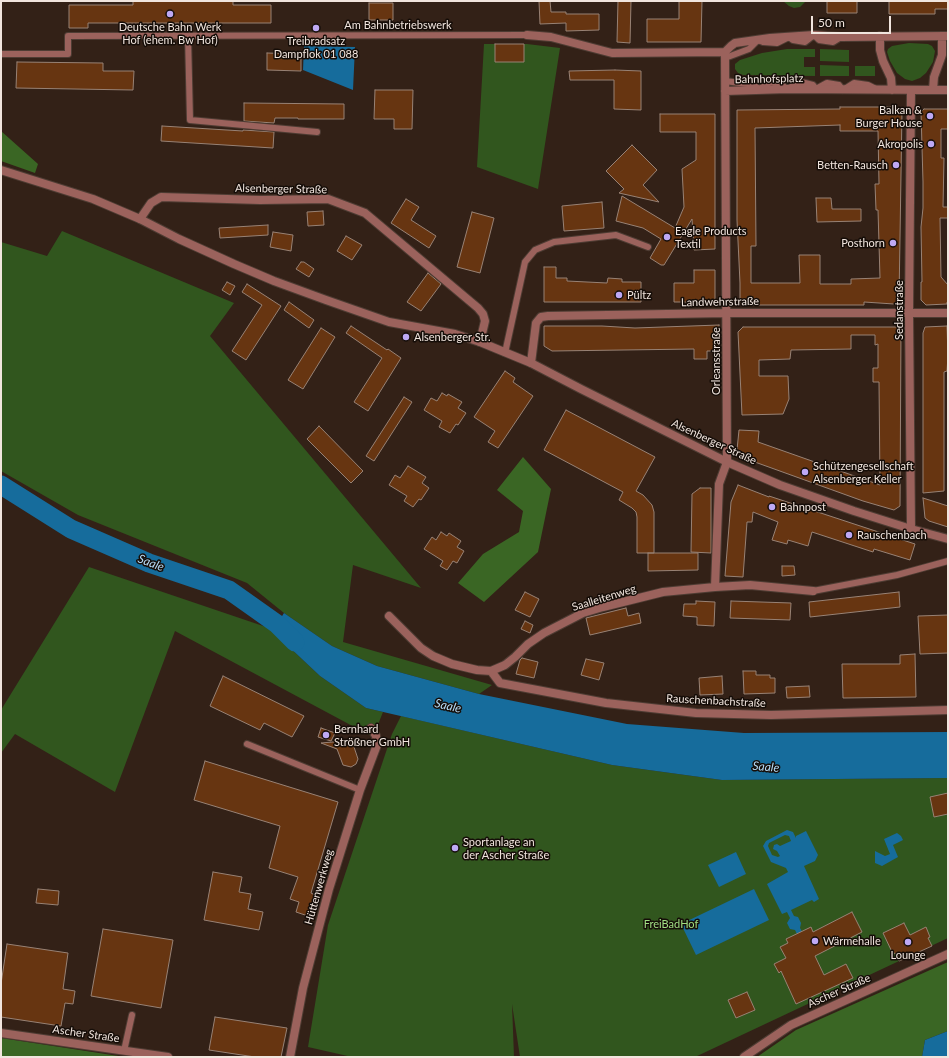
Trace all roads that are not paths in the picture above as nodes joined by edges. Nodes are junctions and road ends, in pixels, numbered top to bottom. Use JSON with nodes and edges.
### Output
{"nodes":[{"id":1,"x":527,"y":35,"type":"joint"},
{"id":2,"x":188,"y":36,"type":"junction"},
{"id":3,"x":877,"y":36,"type":"junction"},
{"id":4,"x":945,"y":36,"type":"edge"},
{"id":5,"x":1,"y":54,"type":"edge"},
{"id":6,"x":725,"y":55,"type":"junction"},
{"id":7,"x":725,"y":82,"type":"junction"},
{"id":8,"x":758,"y":90,"type":"junction"},
{"id":9,"x":892,"y":90,"type":"junction"},
{"id":10,"x":911,"y":90,"type":"junction"},
{"id":11,"x":933,"y":90,"type":"junction"},
{"id":12,"x":948,"y":90,"type":"edge"},
{"id":13,"x":725,"y":91,"type":"junction"},
{"id":14,"x":317,"y":132,"type":"dead end"},
{"id":15,"x":1,"y":170,"type":"edge"},
{"id":16,"x":140,"y":219,"type":"junction"},
{"id":17,"x":648,"y":247,"type":"dead end"},
{"id":18,"x":909,"y":312,"type":"junction"},
{"id":19,"x":727,"y":313,"type":"junction"},
{"id":20,"x":948,"y":313,"type":"edge"},
{"id":21,"x":480,"y":342,"type":"junction"},
{"id":22,"x":505,"y":353,"type":"junction"},
{"id":23,"x":530,"y":363,"type":"junction"},
{"id":24,"x":728,"y":462,"type":"junction"},
{"id":25,"x":911,"y":529,"type":"junction"},
{"id":26,"x":948,"y":539,"type":"edge"},
{"id":27,"x":948,"y":561,"type":"edge"},
{"id":28,"x":715,"y":587,"type":"junction"},
{"id":29,"x":813,"y":592,"type":"joint"},
{"id":30,"x":389,"y":616,"type":"dead end"},
{"id":31,"x":491,"y":671,"type":"junction"},
{"id":32,"x":948,"y":710,"type":"edge"},
{"id":33,"x":371,"y":728,"type":"dead end"},
{"id":34,"x":247,"y":744,"type":"dead end"},
{"id":35,"x":360,"y":790,"type":"junction"},
{"id":36,"x":948,"y":954,"type":"edge"},
{"id":37,"x":132,"y":1015,"type":"dead end"},
{"id":38,"x":1,"y":1033,"type":"edge"},
{"id":39,"x":124,"y":1051,"type":"junction"},
{"id":40,"x":168,"y":1057,"type":"edge"},
{"id":41,"x":290,"y":1057,"type":"edge"},
{"id":42,"x":744,"y":1057,"type":"edge"}],
"edges":[{"from":1,"to":2,"type":"lane","name":"Am Bahnbetriebswerk"},
{"from":1,"to":6,"type":"street","name":"Am Bahnbetriebswerk"},
{"from":2,"to":5,"type":"lane","name":"Am Bahnbetriebswerk"},
{"from":2,"to":14,"type":"lane"},
{"from":3,"to":4,"type":"street"},
{"from":3,"to":6,"type":"street"},
{"from":3,"to":9,"type":"street"},
{"from":4,"to":11,"type":"street"},
{"from":6,"to":7,"type":"street","name":"Bahnhofsplatz"},
{"from":7,"to":8,"type":"lane"},
{"from":7,"to":13,"type":"street","name":"Bahnhofsplatz"},
{"from":8,"to":9,"type":"street","name":"Bahnhofsplatz"},
{"from":8,"to":13,"type":"street","name":"Bahnhofsplatz"},
{"from":9,"to":10,"type":"street","name":"Bahnhofsplatz"},
{"from":10,"to":11,"type":"street","name":"Bahnhofsplatz"},
{"from":10,"to":18,"type":"street","name":"Sedanstraße"},
{"from":11,"to":12,"type":"street","name":"Bahnhofsplatz"},
{"from":13,"to":19,"type":"street","name":"Orleansstraße"},
{"from":15,"to":16,"type":"street","name":"Alsenberger Straße"},
{"from":16,"to":21,"type":"street","name":"Alsenberger Straße"},
{"from":16,"to":21,"type":"street","name":"Alsenberger Straße"},
{"from":17,"to":22,"type":"lane"},
{"from":18,"to":19,"type":"street","name":"Landwehrstraße"},
{"from":18,"to":20,"type":"street","name":"Landwehrstraße"},
{"from":18,"to":25,"type":"street","name":"Sedanstraße"},
{"from":19,"to":23,"type":"street","name":"Landwehrstraße"},
{"from":19,"to":24,"type":"street","name":"Orleansstraße"},
{"from":21,"to":22,"type":"street","name":"Alsenberger Straße"},
{"from":22,"to":23,"type":"street","name":"Alsenberger Straße"},
{"from":23,"to":24,"type":"street","name":"Alsenberger Straße"},
{"from":24,"to":25,"type":"street","name":"Alsenberger Straße"},
{"from":24,"to":28,"type":"street"},
{"from":25,"to":26,"type":"street","name":"Alsenberger Straße"},
{"from":27,"to":29,"type":"lane"},
{"from":28,"to":29,"type":"street","name":"Saalleitenweg"},
{"from":28,"to":31,"type":"street","name":"Saalleitenweg"},
{"from":30,"to":31,"type":"street"},
{"from":31,"to":32,"type":"street","name":"Rauschenbachstraße"},
{"from":33,"to":35,"type":"street","name":"Hüttenwerkweg"},
{"from":34,"to":35,"type":"lane"},
{"from":35,"to":41,"type":"street","name":"Hüttenwerkweg"},
{"from":36,"to":42,"type":"street","name":"Ascher Straße"},
{"from":37,"to":39,"type":"lane"},
{"from":38,"to":39,"type":"street","name":"Ascher Straße"},
{"from":39,"to":40,"type":"street","name":"Ascher Straße"}]}
